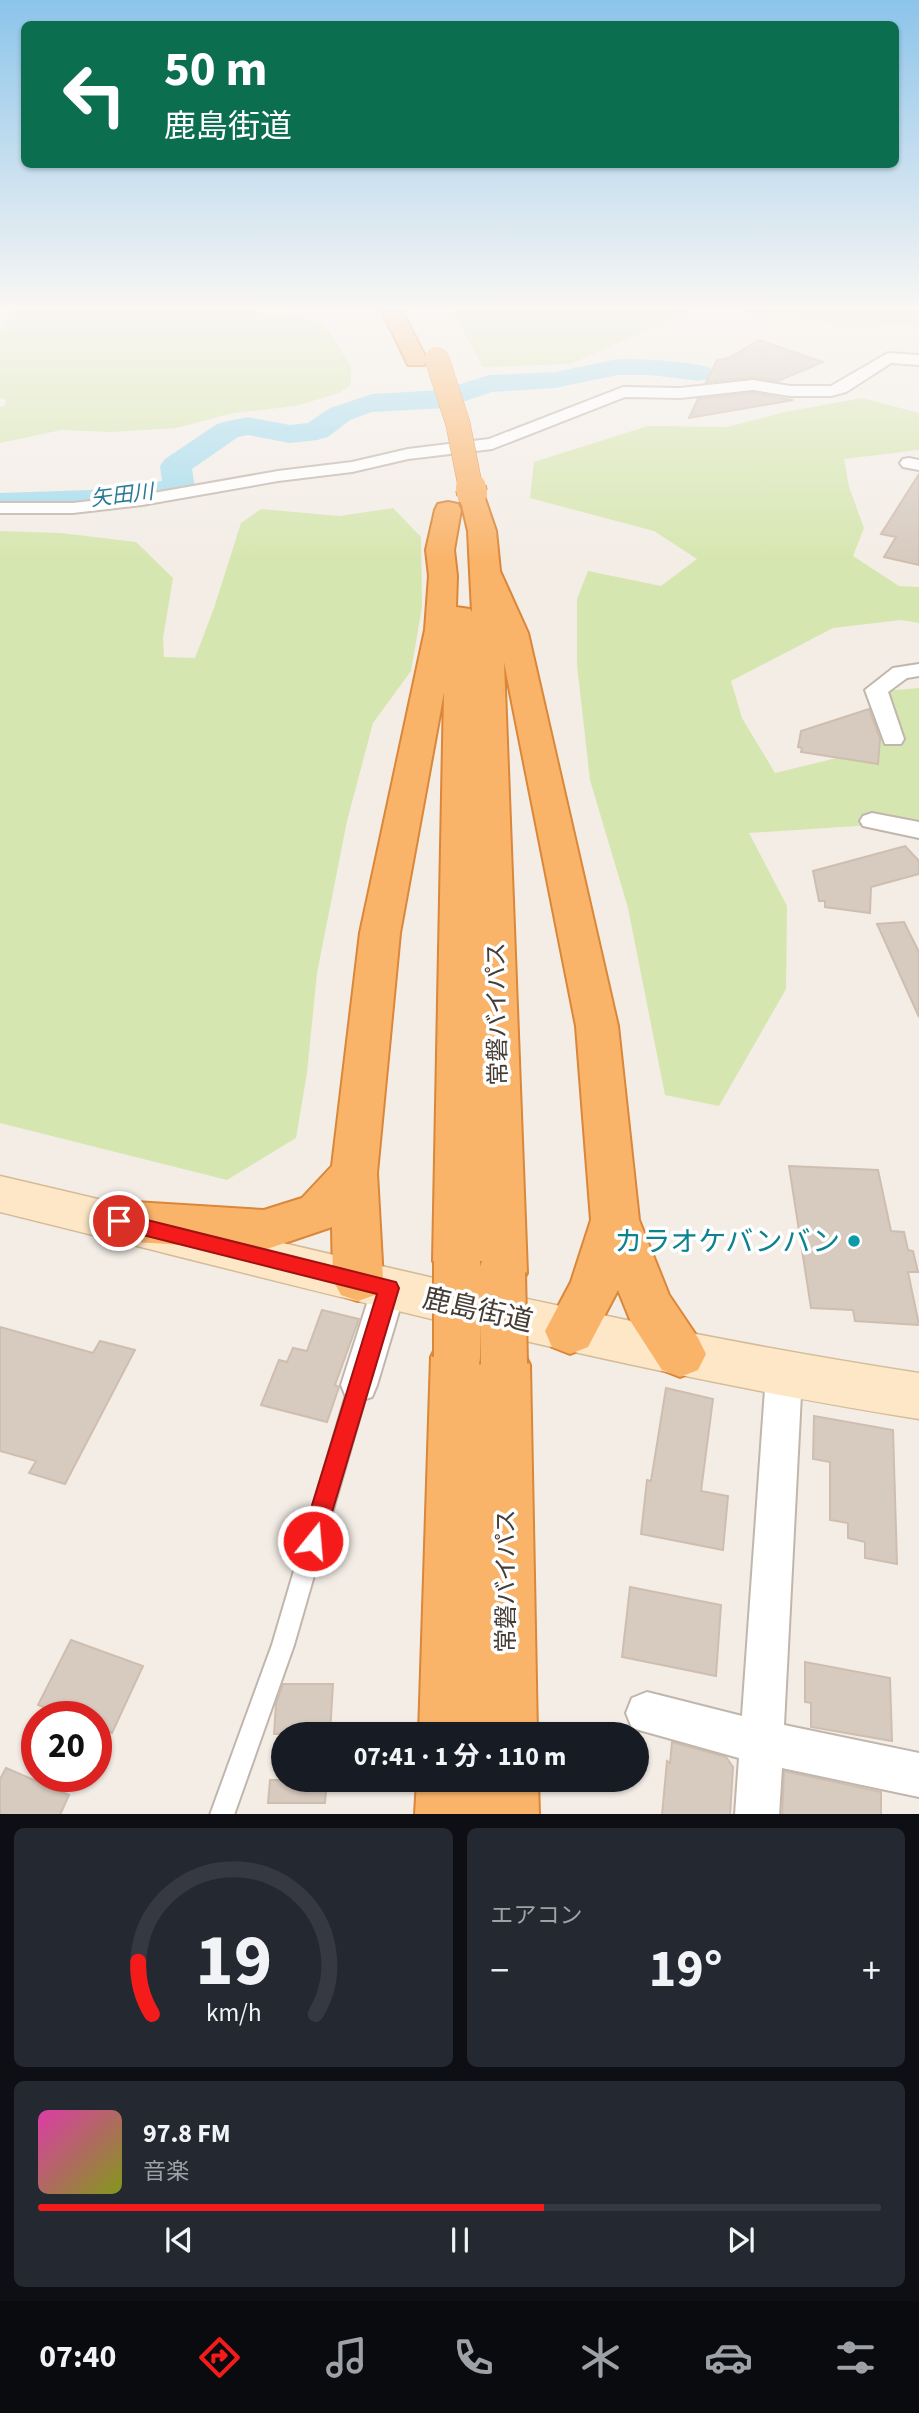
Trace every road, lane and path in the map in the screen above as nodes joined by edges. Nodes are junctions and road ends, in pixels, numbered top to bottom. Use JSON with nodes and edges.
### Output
{"nodes":[{"id":1,"x":431,"y":392,"type":"edge"},
{"id":2,"x":692,"y":392,"type":"edge"},
{"id":3,"x":456,"y":499,"type":"junction"},
{"id":4,"x":0,"y":508,"type":"edge"},
{"id":5,"x":486,"y":571,"type":"junction"},
{"id":6,"x":919,"y":670,"type":"edge"},
{"id":7,"x":892,"y":739,"type":"dead end"},
{"id":8,"x":919,"y":830,"type":"edge"},
{"id":9,"x":919,"y":850,"type":"edge"},
{"id":10,"x":354,"y":1173,"type":"junction"},
{"id":11,"x":0,"y":1194,"type":"edge"},
{"id":12,"x":615,"y":1220,"type":"junction"},
{"id":13,"x":119,"y":1221,"type":"junction"},
{"id":14,"x":479,"y":1267,"type":"junction"},
{"id":15,"x":373,"y":1284,"type":"junction"},
{"id":16,"x":569,"y":1331,"type":"junction"},
{"id":17,"x":680,"y":1354,"type":"junction"},
{"id":18,"x":480,"y":1361,"type":"junction"},
{"id":19,"x":785,"y":1375,"type":"junction"},
{"id":20,"x":359,"y":1385,"type":"joint"},
{"id":21,"x":919,"y":1396,"type":"edge"},
{"id":22,"x":647,"y":1713,"type":"dead end"},
{"id":23,"x":451,"y":1722,"type":"edge"},
{"id":24,"x":505,"y":1722,"type":"edge"},
{"id":25,"x":761,"y":1742,"type":"junction"},
{"id":26,"x":919,"y":1775,"type":"edge"},
{"id":27,"x":449,"y":1792,"type":"edge"},
{"id":28,"x":506,"y":1792,"type":"edge"},
{"id":29,"x":222,"y":1814,"type":"edge"},
{"id":30,"x":448,"y":1814,"type":"edge"},
{"id":31,"x":506,"y":1814,"type":"edge"},
{"id":32,"x":757,"y":1814,"type":"edge"}],
"edges":[{"from":1,"to":3,"type":"highway","name":"常磐バイパス"},
{"from":2,"to":4,"type":"street"},
{"from":3,"to":5,"type":"highway","name":"常磐バイパス"},
{"from":3,"to":10,"type":"highway"},
{"from":3,"to":14,"type":"highway","name":"常磐バイパス"},
{"from":5,"to":12,"type":"highway"},
{"from":5,"to":14,"type":"highway","name":"常磐バイパス"},
{"from":6,"to":7,"type":"street"},
{"from":8,"to":9,"type":"street"},
{"from":10,"to":13,"type":"highway"},
{"from":10,"to":15,"type":"highway"},
{"from":11,"to":13,"type":"street","name":"鹿島街道"},
{"from":12,"to":16,"type":"highway"},
{"from":12,"to":17,"type":"highway"},
{"from":13,"to":15,"type":"street","name":"鹿島街道"},
{"from":14,"to":18,"type":"highway","name":"常磐バイパス","bridge":true},
{"from":15,"to":16,"type":"street","name":"鹿島街道"},
{"from":15,"to":20,"type":"street"},
{"from":16,"to":17,"type":"street","name":"鹿島街道"},
{"from":17,"to":19,"type":"street","name":"鹿島街道"},
{"from":18,"to":23,"type":"highway","name":"常磐バイパス"},
{"from":18,"to":24,"type":"highway","name":"常磐バイパス"},
{"from":19,"to":21,"type":"street","name":"鹿島街道"},
{"from":19,"to":25,"type":"street"},
{"from":20,"to":29,"type":"lane"},
{"from":22,"to":25,"type":"street"},
{"from":25,"to":26,"type":"street"},
{"from":25,"to":32,"type":"street"},
{"from":27,"to":30,"type":"highway"},
{"from":28,"to":31,"type":"highway"}]}
